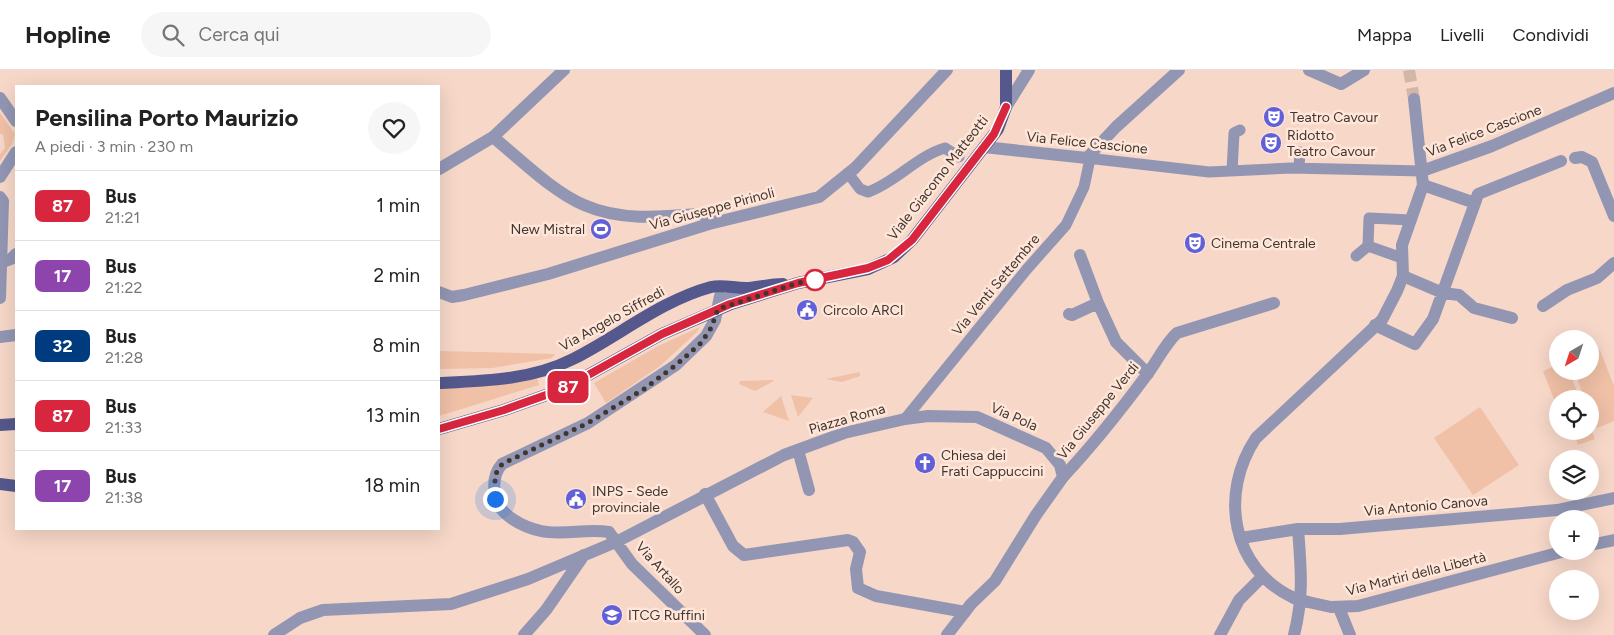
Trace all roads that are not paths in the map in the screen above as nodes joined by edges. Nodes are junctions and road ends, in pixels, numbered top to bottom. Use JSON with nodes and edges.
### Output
{"nodes":[{"id":1,"x":947,"y":70,"type":"edge"},
{"id":2,"x":1006,"y":70,"type":"edge"},
{"id":3,"x":1029,"y":70,"type":"edge"},
{"id":4,"x":1179,"y":70,"type":"edge"},
{"id":5,"x":1309,"y":70,"type":"edge"},
{"id":6,"x":1364,"y":70,"type":"edge"},
{"id":7,"x":561,"y":71,"type":"edge"},
{"id":8,"x":1614,"y":93,"type":"edge"},
{"id":9,"x":0,"y":98,"type":"edge"},
{"id":10,"x":1414,"y":99,"type":"tunnel mouth"},
{"id":11,"x":1006,"y":107,"type":"junction"},
{"id":12,"x":15,"y":119,"type":"edge"},
{"id":13,"x":1240,"y":130,"type":"dead end"},
{"id":14,"x":493,"y":137,"type":"junction"},
{"id":15,"x":984,"y":147,"type":"junction"},
{"id":16,"x":1300,"y":152,"type":"dead end"},
{"id":17,"x":15,"y":154,"type":"edge"},
{"id":18,"x":959,"y":157,"type":"dead end"},
{"id":19,"x":1088,"y":158,"type":"junction"},
{"id":20,"x":1575,"y":158,"type":"dead end"},
{"id":21,"x":1561,"y":161,"type":"dead end"},
{"id":22,"x":440,"y":168,"type":"edge"},
{"id":23,"x":1299,"y":168,"type":"junction"},
{"id":24,"x":1232,"y":171,"type":"junction"},
{"id":25,"x":1422,"y":171,"type":"junction"},
{"id":26,"x":848,"y":173,"type":"junction"},
{"id":27,"x":0,"y":177,"type":"edge"},
{"id":28,"x":1423,"y":186,"type":"junction"},
{"id":29,"x":0,"y":197,"type":"edge"},
{"id":30,"x":1476,"y":203,"type":"junction"},
{"id":31,"x":712,"y":213,"type":"dead end"},
{"id":32,"x":1614,"y":216,"type":"edge"},
{"id":33,"x":1412,"y":220,"type":"junction"},
{"id":34,"x":1368,"y":246,"type":"junction"},
{"id":35,"x":15,"y":255,"type":"edge"},
{"id":36,"x":1080,"y":255,"type":"dead end"},
{"id":37,"x":1356,"y":256,"type":"dead end"},
{"id":38,"x":1402,"y":258,"type":"junction"},
{"id":39,"x":3,"y":262,"type":"junction"},
{"id":40,"x":1614,"y":263,"type":"edge"},
{"id":41,"x":1403,"y":276,"type":"junction"},
{"id":42,"x":798,"y":283,"type":"junction"},
{"id":43,"x":748,"y":288,"type":"junction"},
{"id":44,"x":440,"y":292,"type":"edge"},
{"id":45,"x":1443,"y":294,"type":"junction"},
{"id":46,"x":720,"y":297,"type":"junction"},
{"id":47,"x":0,"y":298,"type":"edge"},
{"id":48,"x":1274,"y":303,"type":"dead end"},
{"id":49,"x":1098,"y":304,"type":"junction"},
{"id":50,"x":1543,"y":306,"type":"dead end"},
{"id":51,"x":1069,"y":314,"type":"dead end"},
{"id":52,"x":1512,"y":318,"type":"dead end"},
{"id":53,"x":1375,"y":325,"type":"junction"},
{"id":54,"x":15,"y":335,"type":"edge"},
{"id":55,"x":0,"y":337,"type":"edge"},
{"id":56,"x":1148,"y":374,"type":"junction"},
{"id":57,"x":440,"y":383,"type":"edge"},
{"id":58,"x":905,"y":419,"type":"junction"},
{"id":59,"x":15,"y":424,"type":"edge"},
{"id":60,"x":0,"y":425,"type":"edge"},
{"id":61,"x":440,"y":429,"type":"edge"},
{"id":62,"x":798,"y":450,"type":"junction"},
{"id":63,"x":1063,"y":477,"type":"junction"},
{"id":64,"x":0,"y":484,"type":"edge"},
{"id":65,"x":15,"y":486,"type":"edge"},
{"id":66,"x":809,"y":490,"type":"dead end"},
{"id":67,"x":705,"y":494,"type":"junction"},
{"id":68,"x":1614,"y":498,"type":"edge"},
{"id":69,"x":1298,"y":528,"type":"junction"},
{"id":70,"x":1241,"y":538,"type":"junction"},
{"id":71,"x":1614,"y":540,"type":"edge"},
{"id":72,"x":618,"y":541,"type":"junction"},
{"id":73,"x":1599,"y":542,"type":"edge"},
{"id":74,"x":584,"y":555,"type":"junction"},
{"id":75,"x":1549,"y":555,"type":"edge"},
{"id":76,"x":1262,"y":577,"type":"junction"},
{"id":77,"x":1339,"y":608,"type":"junction"},
{"id":78,"x":965,"y":612,"type":"junction"},
{"id":79,"x":274,"y":635,"type":"edge"},
{"id":80,"x":524,"y":635,"type":"edge"},
{"id":81,"x":705,"y":635,"type":"edge"},
{"id":82,"x":947,"y":635,"type":"edge"},
{"id":83,"x":1220,"y":635,"type":"edge"},
{"id":84,"x":1294,"y":635,"type":"edge"},
{"id":85,"x":1350,"y":635,"type":"edge"}],
"edges":[{"from":1,"to":26,"type":"street","name":"Via Giuseppe Pirinoli"},
{"from":2,"to":11,"type":"main road"},
{"from":3,"to":11,"type":"street"},
{"from":4,"to":19,"type":"street"},
{"from":5,"to":6,"type":"street"},
{"from":7,"to":14,"type":"street"},
{"from":8,"to":25,"type":"street","name":"Via Felice Cascione"},
{"from":9,"to":12,"type":"street"},
{"from":10,"to":25,"type":"street"},
{"from":11,"to":15,"type":"main road","name":"Viale Giacomo Matteotti"},
{"from":13,"to":24,"type":"street"},
{"from":14,"to":22,"type":"street"},
{"from":14,"to":31,"type":"street"},
{"from":15,"to":19,"type":"street","name":"Via Felice Cascione"},
{"from":15,"to":42,"type":"main road","name":"Viale Giacomo Matteotti"},
{"from":16,"to":23,"type":"street"},
{"from":17,"to":27,"type":"street"},
{"from":18,"to":26,"type":"street"},
{"from":19,"to":24,"type":"street","name":"Via Felice Cascione"},
{"from":19,"to":58,"type":"street","name":"Via Venti Settembre"},
{"from":20,"to":32,"type":"street"},
{"from":21,"to":30,"type":"street"},
{"from":23,"to":24,"type":"street","name":"Via Felice Cascione"},
{"from":23,"to":25,"type":"street","name":"Via Felice Cascione"},
{"from":25,"to":28,"type":"street"},
{"from":26,"to":44,"type":"street","name":"Via Giuseppe Pirinoli"},
{"from":28,"to":30,"type":"street"},
{"from":28,"to":33,"type":"street"},
{"from":29,"to":39,"type":"street"},
{"from":30,"to":45,"type":"street"},
{"from":33,"to":34,"type":"street"},
{"from":33,"to":38,"type":"street"},
{"from":34,"to":37,"type":"street"},
{"from":34,"to":38,"type":"street"},
{"from":35,"to":39,"type":"street"},
{"from":36,"to":49,"type":"street"},
{"from":38,"to":41,"type":"street"},
{"from":39,"to":47,"type":"street"},
{"from":40,"to":50,"type":"street"},
{"from":41,"to":45,"type":"street"},
{"from":41,"to":53,"type":"street","name":"Via Martiri della Libertà"},
{"from":42,"to":43,"type":"main road","name":"Via Angelo Siffredi"},
{"from":42,"to":46,"type":"main road","name":"Viale Giacomo Matteotti"},
{"from":43,"to":46,"type":"main road","name":"Via Angelo Siffredi"},
{"from":43,"to":46,"type":"street"},
{"from":45,"to":52,"type":"street"},
{"from":45,"to":53,"type":"street"},
{"from":46,"to":57,"type":"main road","name":"Via Angelo Siffredi"},
{"from":46,"to":61,"type":"main road"},
{"from":46,"to":72,"type":"street"},
{"from":48,"to":56,"type":"street","name":"Via Giuseppe Verdi"},
{"from":49,"to":51,"type":"street"},
{"from":49,"to":56,"type":"street"},
{"from":53,"to":70,"type":"street","name":"Via Martiri della Libertà"},
{"from":54,"to":55,"type":"street"},
{"from":56,"to":63,"type":"street","name":"Via Giuseppe Verdi"},
{"from":58,"to":62,"type":"street","name":"Piazza Roma"},
{"from":58,"to":63,"type":"street","name":"Via Pola"},
{"from":59,"to":60,"type":"main road"},
{"from":62,"to":66,"type":"street","name":"Piazza Roma"},
{"from":62,"to":67,"type":"street","name":"Piazza Roma"},
{"from":63,"to":78,"type":"street","name":"Via Giuseppe Verdi"},
{"from":64,"to":65,"type":"main road"},
{"from":67,"to":72,"type":"street","name":"Piazza Roma"},
{"from":67,"to":78,"type":"street"},
{"from":68,"to":69,"type":"street","name":"Via Antonio Canova"},
{"from":69,"to":70,"type":"street","name":"Via Antonio Canova"},
{"from":69,"to":84,"type":"street"},
{"from":70,"to":76,"type":"street","name":"Via Martiri della Libertà"},
{"from":71,"to":73,"type":"street"},
{"from":72,"to":74,"type":"street","name":"Piazza Roma"},
{"from":72,"to":81,"type":"street","name":"Via Artallo"},
{"from":74,"to":79,"type":"street","name":"Piazza Roma"},
{"from":74,"to":80,"type":"street"},
{"from":75,"to":77,"type":"street","name":"Via Martiri della Libertà"},
{"from":76,"to":77,"type":"street","name":"Via Martiri della Libertà","bridge":true},
{"from":76,"to":83,"type":"street"},
{"from":77,"to":85,"type":"street"},
{"from":78,"to":82,"type":"street","name":"Via Giuseppe Verdi"}]}
